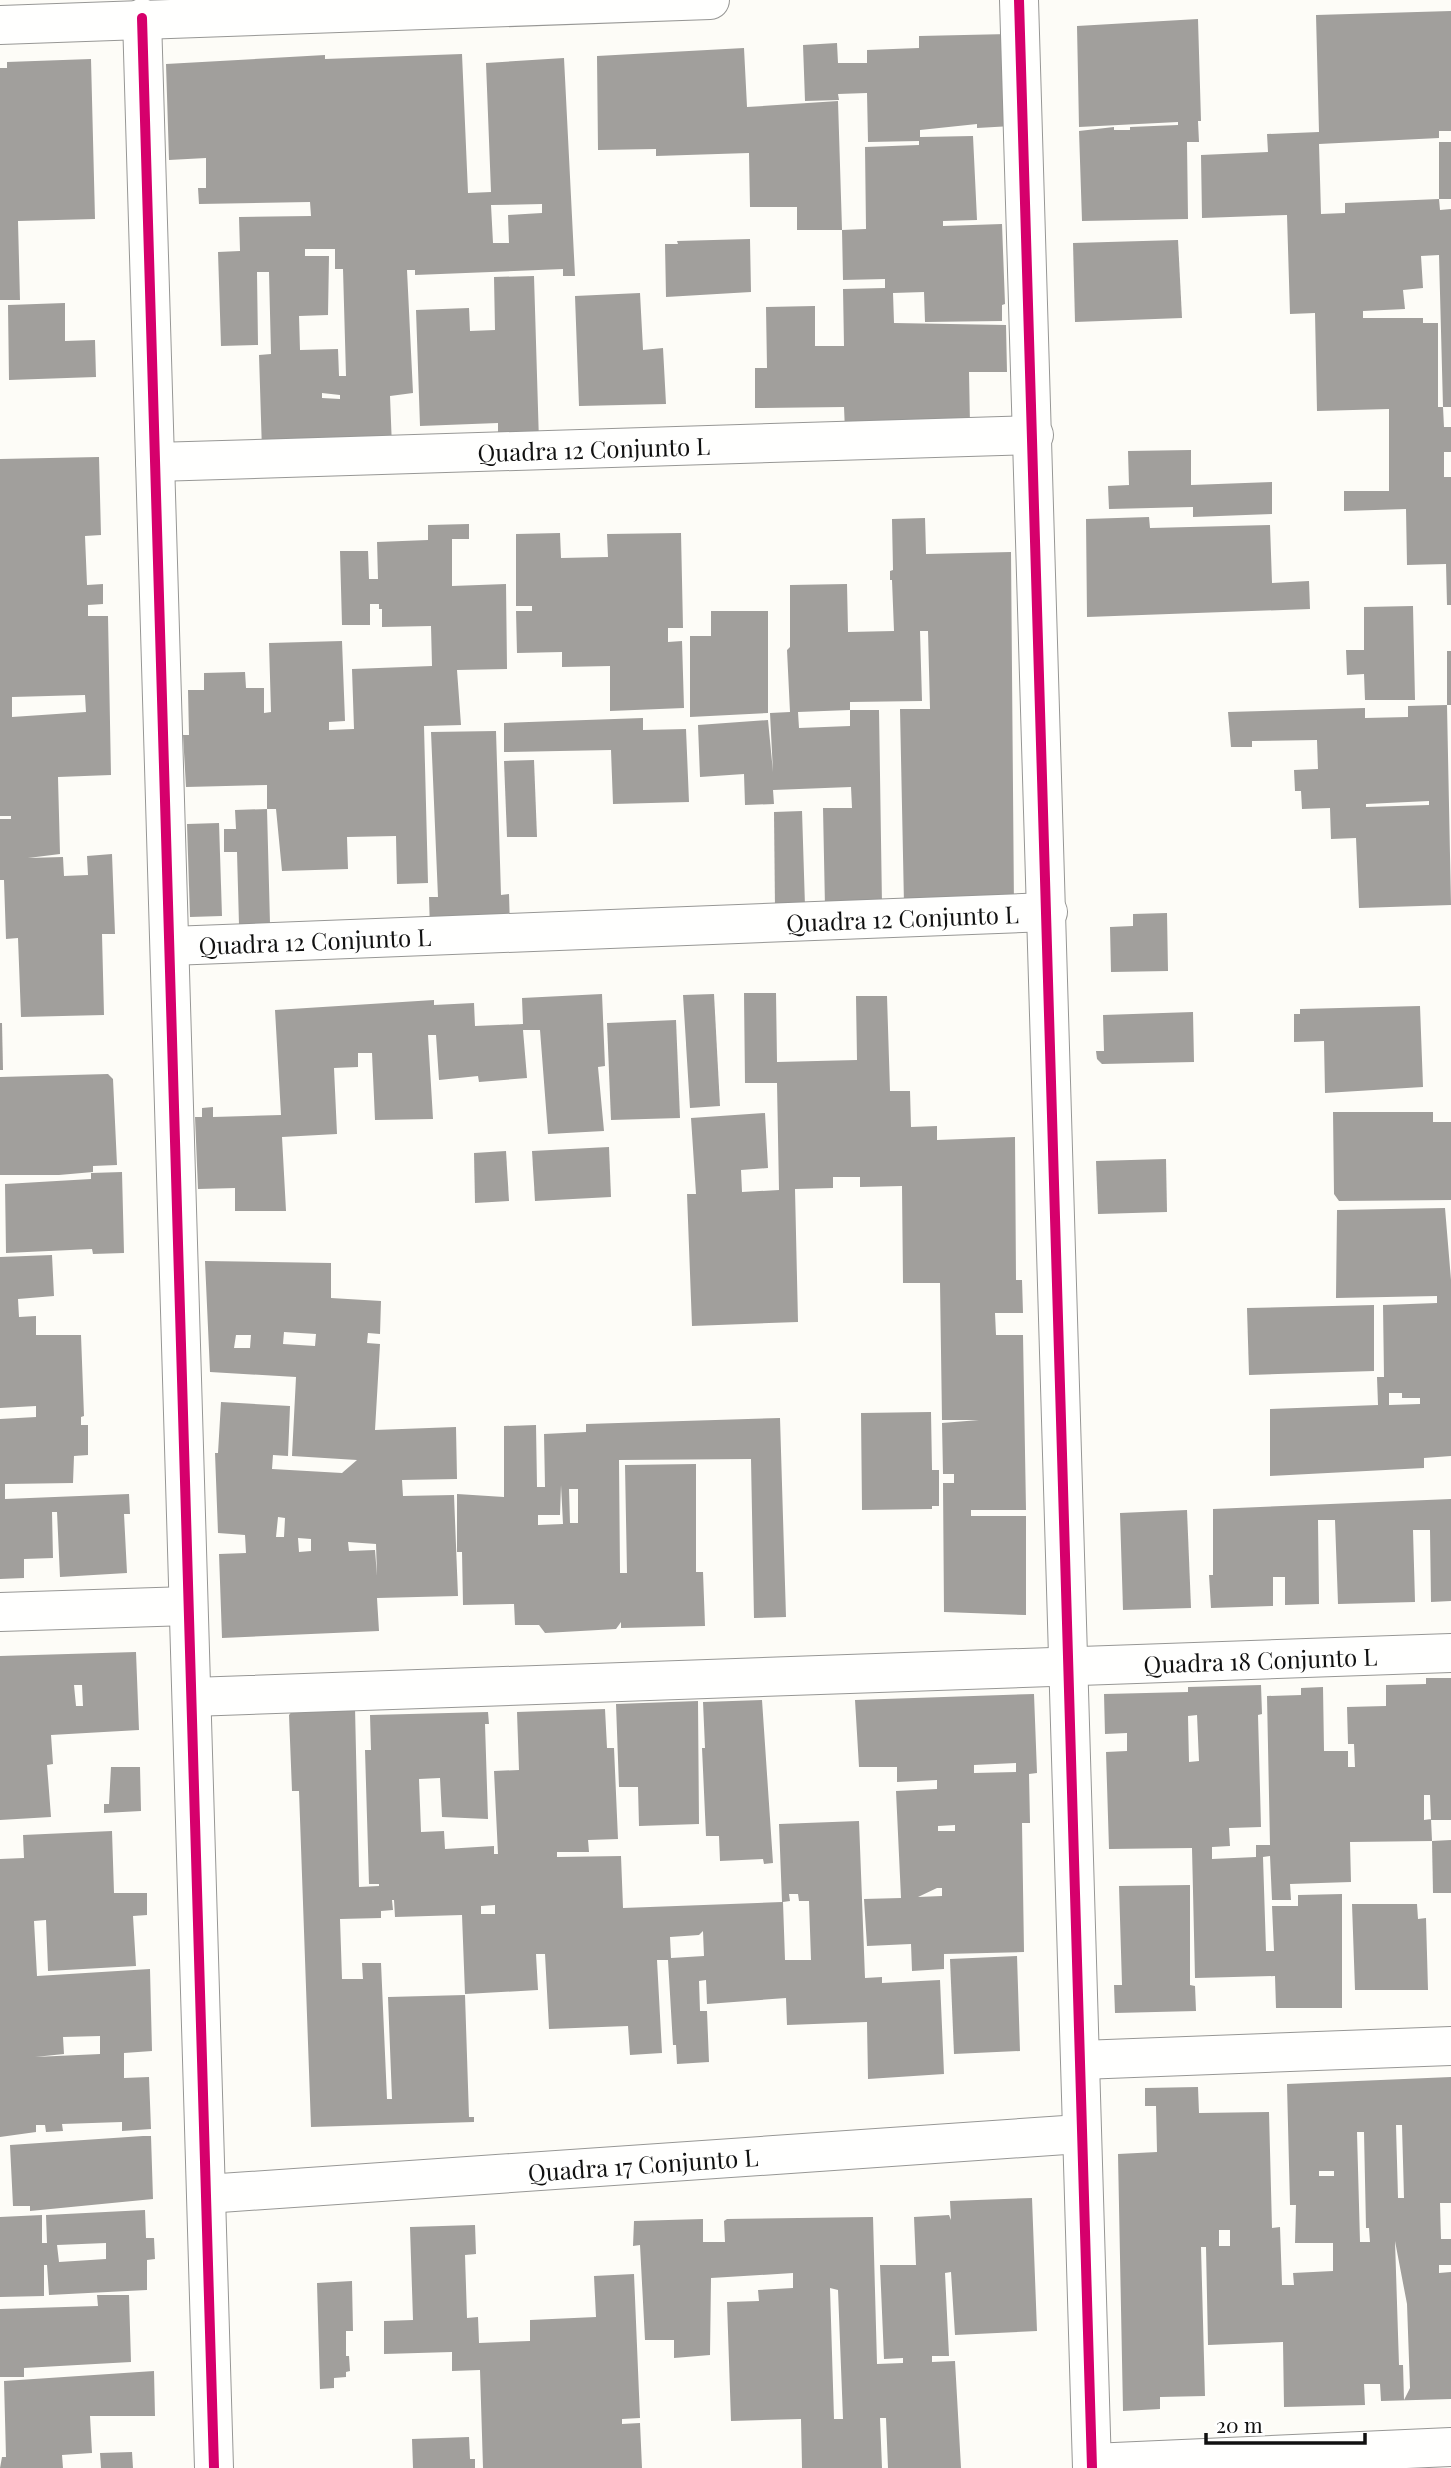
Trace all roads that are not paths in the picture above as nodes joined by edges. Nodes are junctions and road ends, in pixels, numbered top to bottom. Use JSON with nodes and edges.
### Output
{"nodes":[{"id":1,"x":710,"y":0,"type":"edge"},
{"id":2,"x":1019,"y":0,"type":"edge"},
{"id":3,"x":621,"y":2,"type":"edge"},
{"id":4,"x":281,"y":9,"type":"edge"},
{"id":5,"x":12,"y":17,"type":"edge"},
{"id":6,"x":142,"y":18,"type":"junction"},
{"id":7,"x":1034,"y":435,"type":"junction"},
{"id":8,"x":155,"y":462,"type":"junction"},
{"id":9,"x":1048,"y":912,"type":"junction"},
{"id":10,"x":170,"y":946,"type":"junction"},
{"id":11,"x":188,"y":1606,"type":"junction"},
{"id":12,"x":0,"y":1612,"type":"edge"},
{"id":13,"x":1451,"y":1653,"type":"edge"},
{"id":14,"x":1069,"y":1667,"type":"junction"},
{"id":15,"x":192,"y":1697,"type":"junction"},
{"id":16,"x":1451,"y":2046,"type":"edge"},
{"id":17,"x":1081,"y":2060,"type":"junction"},
{"id":18,"x":1080,"y":2134,"type":"junction"},
{"id":19,"x":206,"y":2194,"type":"junction"},
{"id":20,"x":1451,"y":2447,"type":"edge"},
{"id":21,"x":1092,"y":2465,"type":"edge"},
{"id":22,"x":214,"y":2468,"type":"edge"}],
"edges":[{"from":1,"to":3,"type":"street"},
{"from":2,"to":7,"type":"street"},
{"from":3,"to":4,"type":"street"},
{"from":4,"to":6,"type":"street"},
{"from":5,"to":6,"type":"street"},
{"from":6,"to":8,"type":"street"},
{"from":7,"to":8,"type":"street","name":"Quadra 12 Conjunto L"},
{"from":7,"to":9,"type":"street"},
{"from":8,"to":10,"type":"street"},
{"from":9,"to":10,"type":"street","name":"Quadra 12 Conjunto L"},
{"from":9,"to":14,"type":"street"},
{"from":10,"to":11,"type":"street"},
{"from":11,"to":12,"type":"street"},
{"from":11,"to":15,"type":"street"},
{"from":13,"to":14,"type":"street","name":"Quadra 18 Conjunto L"},
{"from":14,"to":15,"type":"street","name":"Quadra 18 Conjunto L"},
{"from":14,"to":17,"type":"street"},
{"from":15,"to":19,"type":"street"},
{"from":16,"to":17,"type":"street"},
{"from":17,"to":18,"type":"street"},
{"from":18,"to":19,"type":"street","name":"Quadra 17 Conjunto L"},
{"from":18,"to":21,"type":"street"},
{"from":19,"to":22,"type":"street"},
{"from":20,"to":21,"type":"street"}]}
